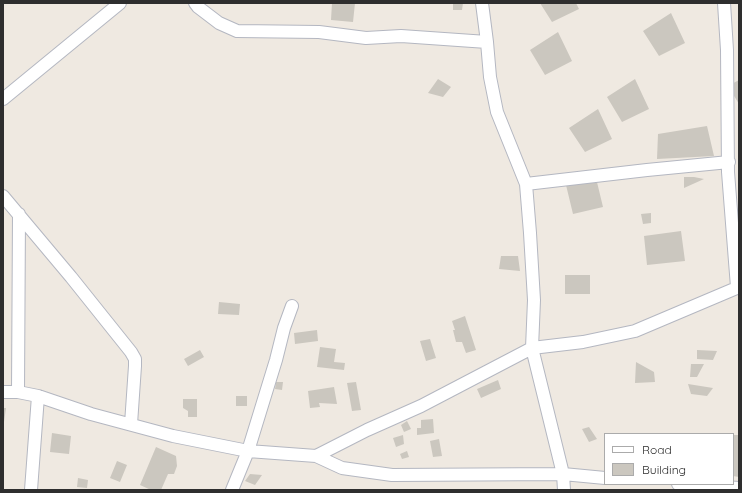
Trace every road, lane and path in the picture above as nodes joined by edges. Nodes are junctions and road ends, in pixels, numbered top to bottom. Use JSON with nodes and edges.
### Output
{"nodes":[{"id":1,"x":120,"y":3,"type":"edge"},
{"id":2,"x":195,"y":3,"type":"edge"},
{"id":3,"x":482,"y":3,"type":"edge"},
{"id":4,"x":724,"y":3,"type":"edge"},
{"id":5,"x":487,"y":42,"type":"junction"},
{"id":6,"x":3,"y":99,"type":"edge"},
{"id":7,"x":728,"y":162,"type":"junction"},
{"id":8,"x":526,"y":184,"type":"junction"},
{"id":9,"x":3,"y":196,"type":"edge"},
{"id":10,"x":19,"y":214,"type":"junction"},
{"id":11,"x":738,"y":287,"type":"edge"},
{"id":12,"x":292,"y":306,"type":"dead end"},
{"id":13,"x":532,"y":348,"type":"junction"},
{"id":14,"x":3,"y":392,"type":"edge"},
{"id":15,"x":18,"y":392,"type":"junction"},
{"id":16,"x":38,"y":396,"type":"junction"},
{"id":17,"x":131,"y":424,"type":"junction"},
{"id":18,"x":248,"y":451,"type":"junction"},
{"id":19,"x":316,"y":456,"type":"junction"},
{"id":20,"x":564,"y":474,"type":"junction"},
{"id":21,"x":604,"y":478,"type":"edge"},
{"id":22,"x":693,"y":485,"type":"edge"},
{"id":23,"x":739,"y":488,"type":"edge"},
{"id":24,"x":31,"y":490,"type":"edge"},
{"id":25,"x":232,"y":490,"type":"edge"},
{"id":26,"x":564,"y":490,"type":"edge"}],
"edges":[{"from":1,"to":6,"type":"street"},
{"from":2,"to":5,"type":"street"},
{"from":3,"to":5,"type":"street"},
{"from":4,"to":7,"type":"street"},
{"from":5,"to":8,"type":"street"},
{"from":7,"to":8,"type":"street"},
{"from":7,"to":11,"type":"street"},
{"from":8,"to":13,"type":"street"},
{"from":9,"to":10,"type":"street"},
{"from":10,"to":15,"type":"street"},
{"from":10,"to":17,"type":"street"},
{"from":11,"to":13,"type":"street"},
{"from":12,"to":18,"type":"street"},
{"from":13,"to":19,"type":"street"},
{"from":13,"to":20,"type":"street"},
{"from":14,"to":15,"type":"street"},
{"from":15,"to":16,"type":"street"},
{"from":16,"to":17,"type":"street"},
{"from":16,"to":24,"type":"street"},
{"from":17,"to":18,"type":"street"},
{"from":18,"to":19,"type":"street"},
{"from":18,"to":25,"type":"street"},
{"from":19,"to":20,"type":"street"},
{"from":20,"to":21,"type":"street"},
{"from":20,"to":26,"type":"street"},
{"from":22,"to":23,"type":"street"}]}
